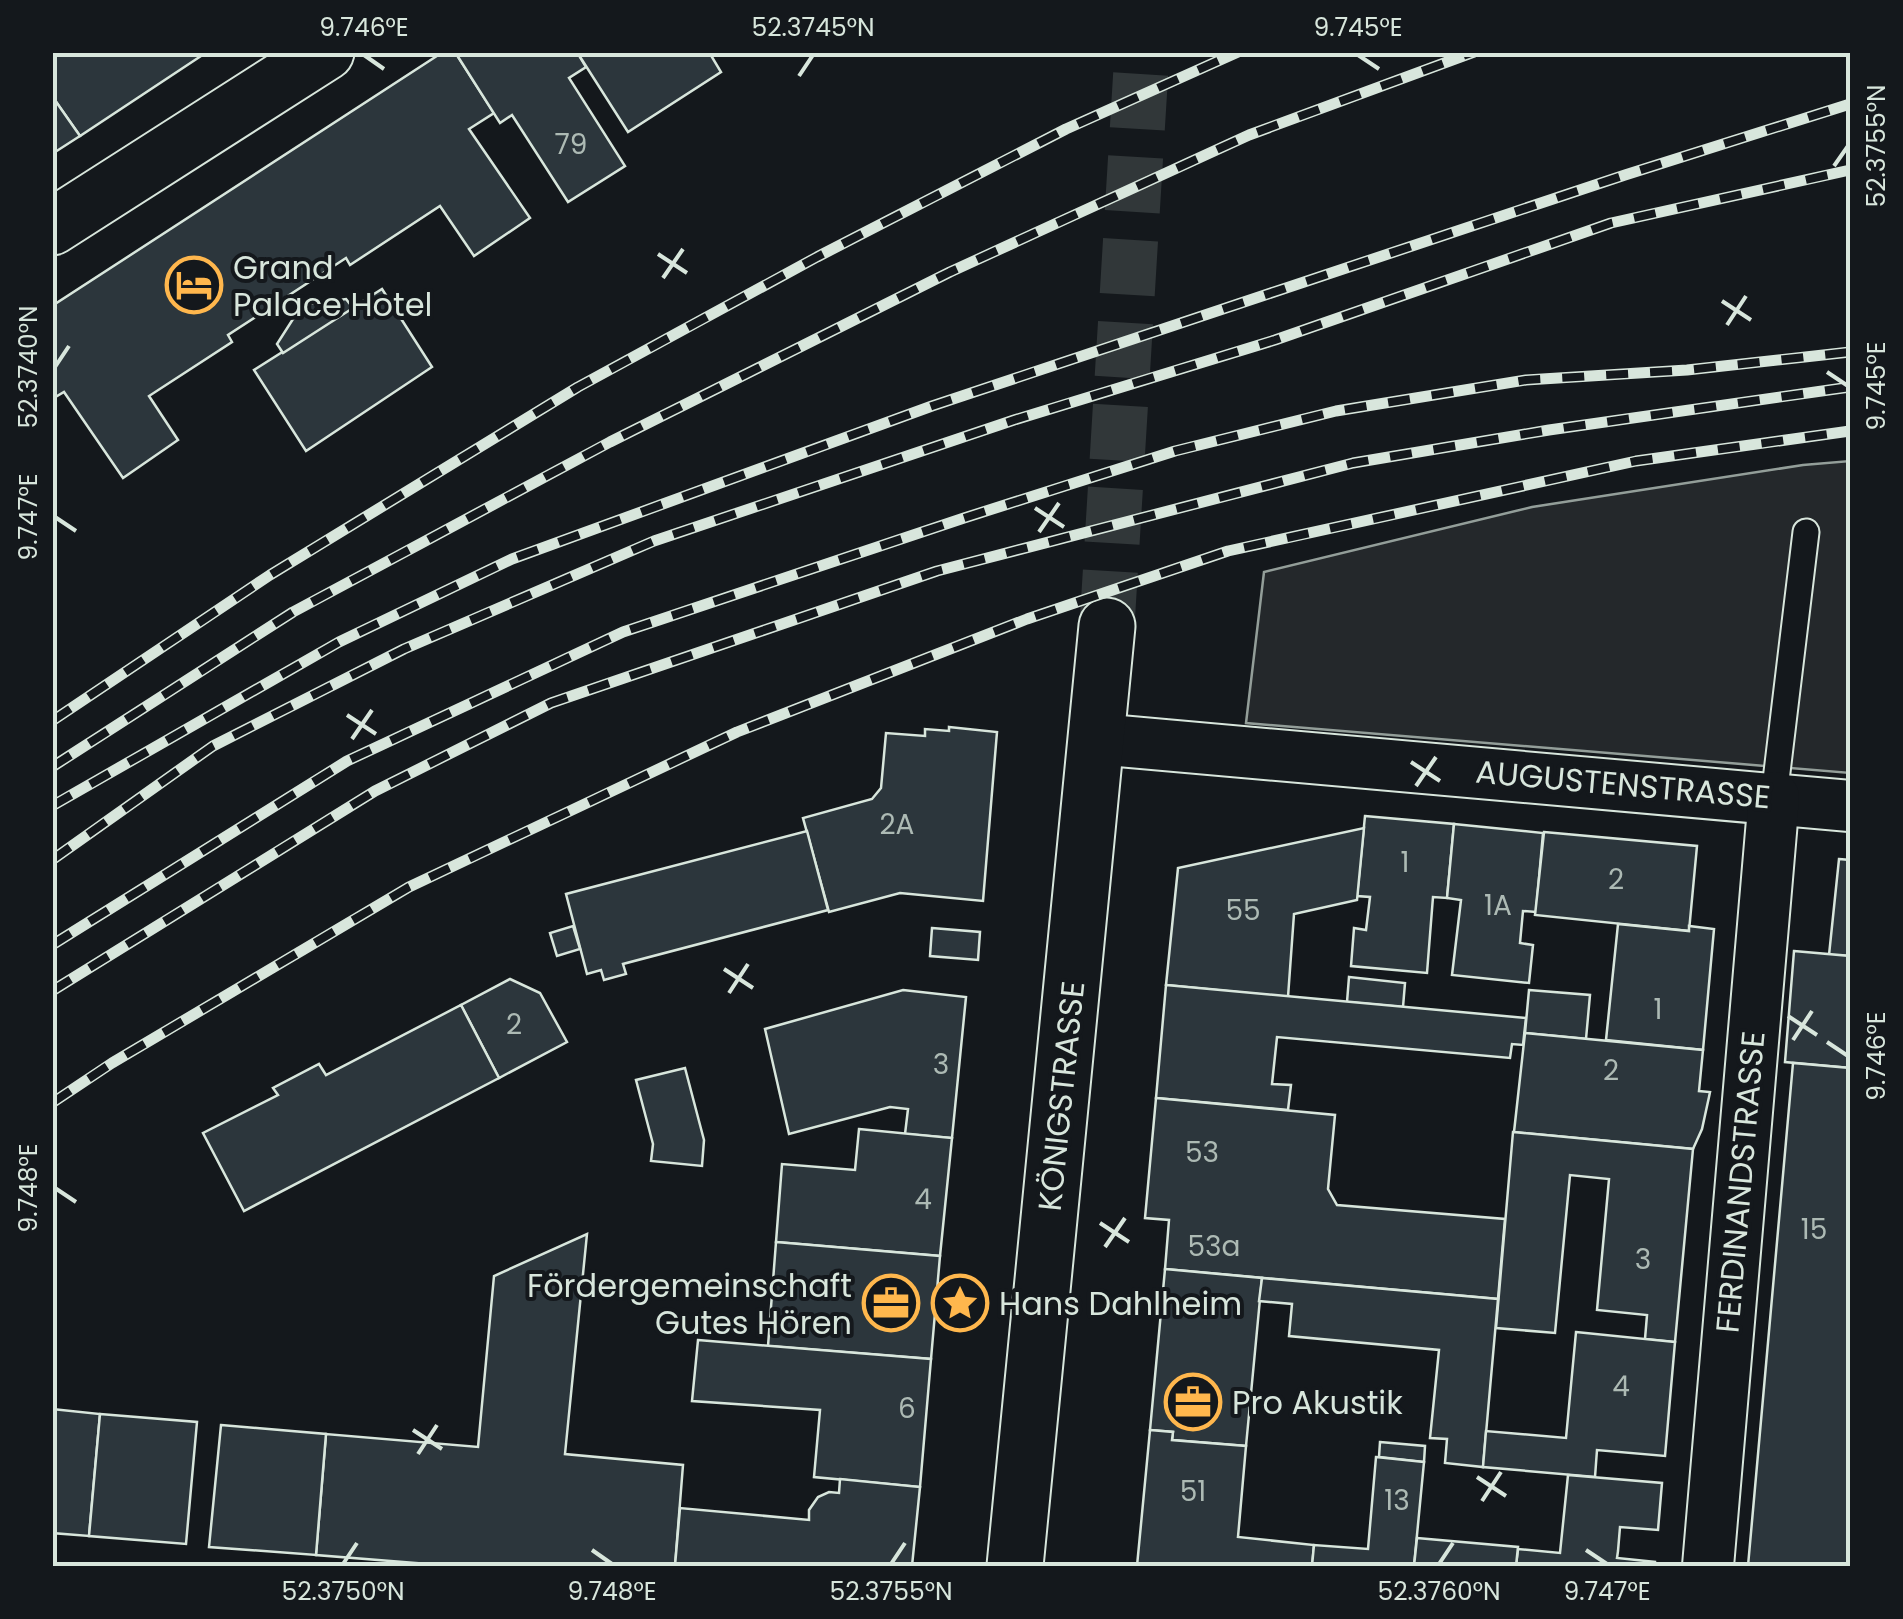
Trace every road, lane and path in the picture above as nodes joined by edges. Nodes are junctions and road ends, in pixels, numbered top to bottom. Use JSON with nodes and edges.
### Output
{"nodes":[{"id":1,"x":326,"y":52,"type":"edge"},
{"id":2,"x":52,"y":227,"type":"edge"},
{"id":3,"x":1806,"y":532,"type":"dead end"},
{"id":4,"x":1107,"y":626,"type":"tunnel mouth"},
{"id":5,"x":1097,"y":739,"type":"junction"},
{"id":6,"x":1774,"y":797,"type":"junction"},
{"id":7,"x":1850,"y":806,"type":"edge"},
{"id":8,"x":1015,"y":1566,"type":"edge"},
{"id":9,"x":1708,"y":1566,"type":"edge"}],
"edges":[{"from":1,"to":2,"type":"street"},
{"from":3,"to":6,"type":"lane"},
{"from":4,"to":5,"type":"street","name":"KÖNIGSTRASSE"},
{"from":5,"to":6,"type":"street","name":"AUGUSTENSTRASSE"},
{"from":5,"to":8,"type":"street","name":"KÖNIGSTRASSE"},
{"from":6,"to":7,"type":"street","name":"AUGUSTENSTRASSE"},
{"from":6,"to":9,"type":"street","name":"FERDINANDSTRASSE"}]}
